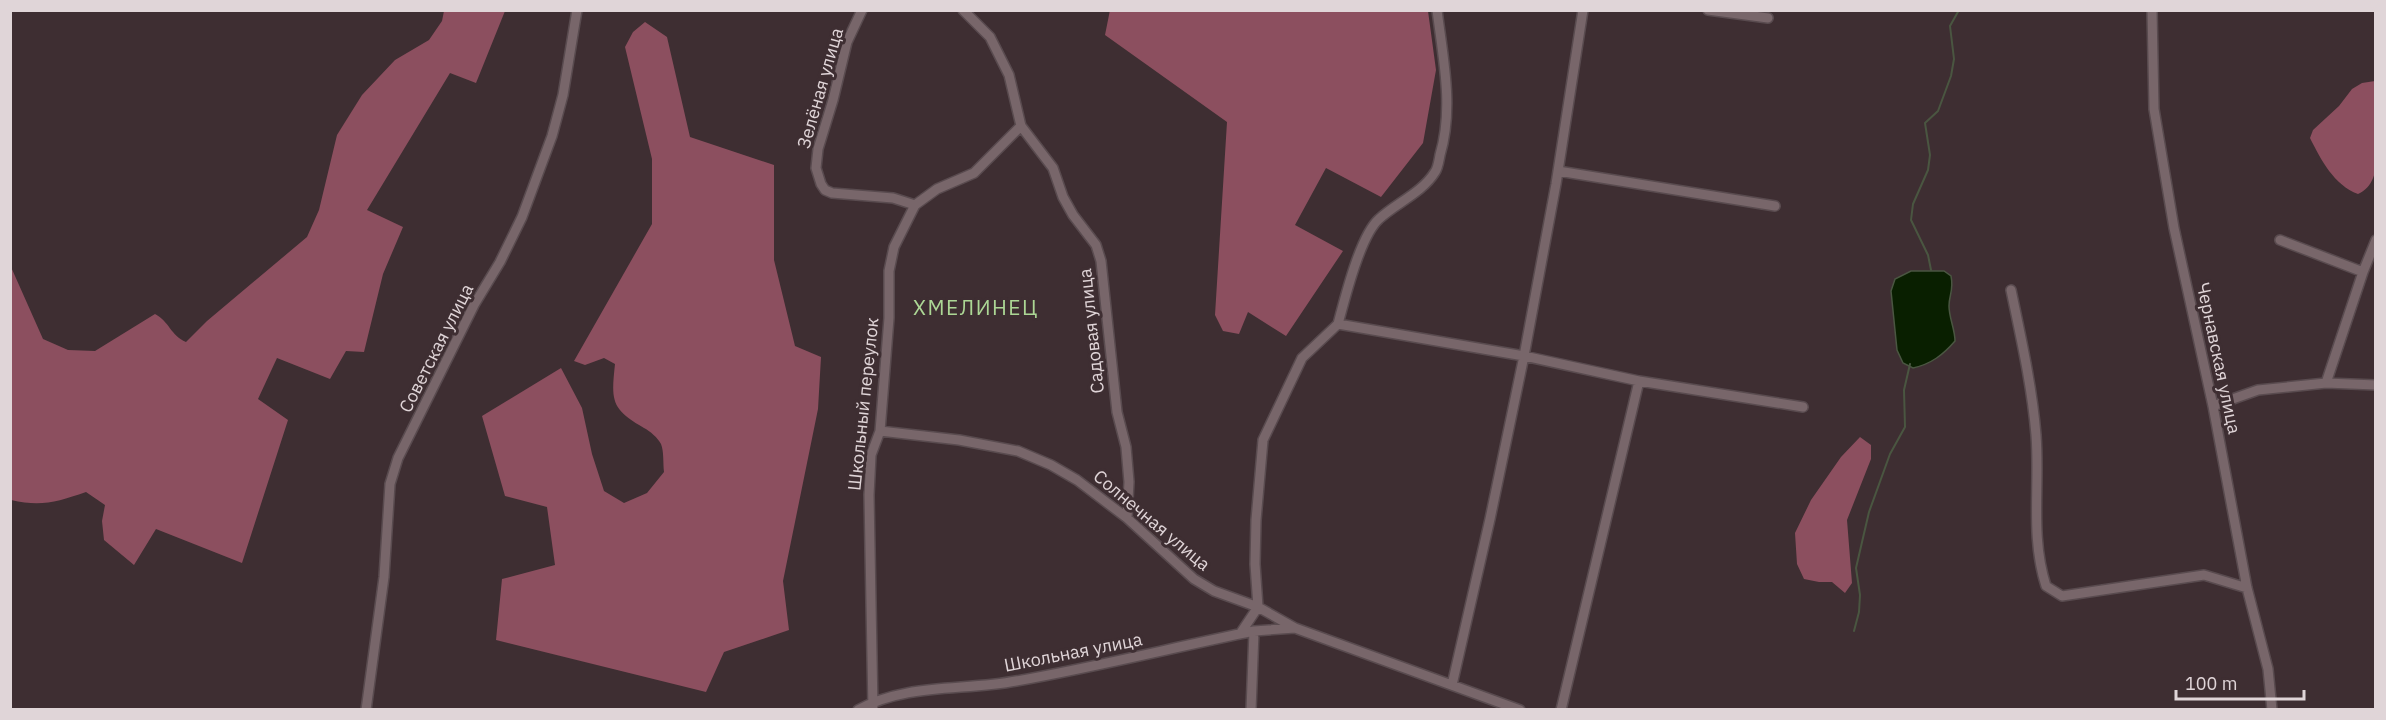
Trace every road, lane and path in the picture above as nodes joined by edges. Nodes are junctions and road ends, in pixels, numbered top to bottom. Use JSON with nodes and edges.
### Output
{"nodes":[{"id":1,"x":577,"y":10,"type":"edge"},
{"id":2,"x":862,"y":10,"type":"edge"},
{"id":3,"x":963,"y":10,"type":"edge"},
{"id":4,"x":1437,"y":10,"type":"edge"},
{"id":5,"x":1583,"y":10,"type":"edge"},
{"id":6,"x":1708,"y":10,"type":"edge"},
{"id":7,"x":2152,"y":10,"type":"edge"},
{"id":8,"x":1768,"y":18,"type":"dead end"},
{"id":9,"x":1021,"y":126,"type":"junction"},
{"id":10,"x":1558,"y":171,"type":"junction"},
{"id":11,"x":915,"y":205,"type":"junction"},
{"id":12,"x":1775,"y":206,"type":"dead end"},
{"id":13,"x":2280,"y":240,"type":"dead end"},
{"id":14,"x":2376,"y":240,"type":"edge"},
{"id":15,"x":2362,"y":272,"type":"junction"},
{"id":16,"x":2011,"y":290,"type":"dead end"},
{"id":17,"x":1338,"y":324,"type":"junction"},
{"id":18,"x":1524,"y":356,"type":"junction"},
{"id":19,"x":1639,"y":381,"type":"junction"},
{"id":20,"x":2326,"y":383,"type":"junction"},
{"id":21,"x":2376,"y":385,"type":"edge"},
{"id":22,"x":1803,"y":406,"type":"dead end"},
{"id":23,"x":2213,"y":406,"type":"junction"},
{"id":24,"x":879,"y":431,"type":"junction"},
{"id":25,"x":1127,"y":518,"type":"junction"},
{"id":26,"x":2247,"y":588,"type":"junction"},
{"id":27,"x":1258,"y":607,"type":"junction"},
{"id":28,"x":1295,"y":628,"type":"junction"},
{"id":29,"x":1254,"y":631,"type":"junction"},
{"id":30,"x":1240,"y":634,"type":"junction"},
{"id":31,"x":1452,"y":685,"type":"junction"},
{"id":32,"x":873,"y":705,"type":"edge"},
{"id":33,"x":1514,"y":709,"type":"edge"},
{"id":34,"x":366,"y":710,"type":"edge"},
{"id":35,"x":858,"y":710,"type":"edge"},
{"id":36,"x":1251,"y":710,"type":"edge"},
{"id":37,"x":1561,"y":710,"type":"edge"},
{"id":38,"x":2272,"y":710,"type":"edge"}],
"edges":[{"from":1,"to":34,"type":"street","name":"Советская улица"},
{"from":2,"to":11,"type":"street","name":"Зелёная улица"},
{"from":3,"to":9,"type":"street"},
{"from":4,"to":17,"type":"street"},
{"from":5,"to":10,"type":"street"},
{"from":6,"to":8,"type":"street"},
{"from":7,"to":23,"type":"street","name":"Чернавская улица"},
{"from":9,"to":11,"type":"street","name":"Школьный переулок"},
{"from":9,"to":25,"type":"street","name":"Садовая улица"},
{"from":10,"to":12,"type":"street"},
{"from":10,"to":18,"type":"street"},
{"from":11,"to":24,"type":"street","name":"Школьный переулок"},
{"from":13,"to":15,"type":"street"},
{"from":14,"to":15,"type":"street"},
{"from":15,"to":20,"type":"street"},
{"from":16,"to":26,"type":"street"},
{"from":17,"to":18,"type":"street"},
{"from":17,"to":27,"type":"street"},
{"from":18,"to":19,"type":"street"},
{"from":18,"to":31,"type":"street"},
{"from":19,"to":22,"type":"street"},
{"from":19,"to":37,"type":"street"},
{"from":20,"to":21,"type":"street"},
{"from":20,"to":23,"type":"street"},
{"from":23,"to":26,"type":"street","name":"Чернавская улица"},
{"from":24,"to":25,"type":"street","name":"Солнечная улица"},
{"from":24,"to":32,"type":"street","name":"Школьный переулок"},
{"from":25,"to":27,"type":"street","name":"Солнечная улица"},
{"from":26,"to":38,"type":"street","name":"Чернавская улица"},
{"from":27,"to":28,"type":"street","name":"Солнечная улица"},
{"from":27,"to":30,"type":"street"},
{"from":28,"to":29,"type":"street","name":"Школьная улица"},
{"from":28,"to":31,"type":"street"},
{"from":29,"to":30,"type":"street","name":"Школьная улица"},
{"from":29,"to":36,"type":"street"},
{"from":30,"to":32,"type":"street","name":"Школьная улица"},
{"from":31,"to":33,"type":"street"},
{"from":32,"to":35,"type":"street","name":"Школьная улица"}]}
